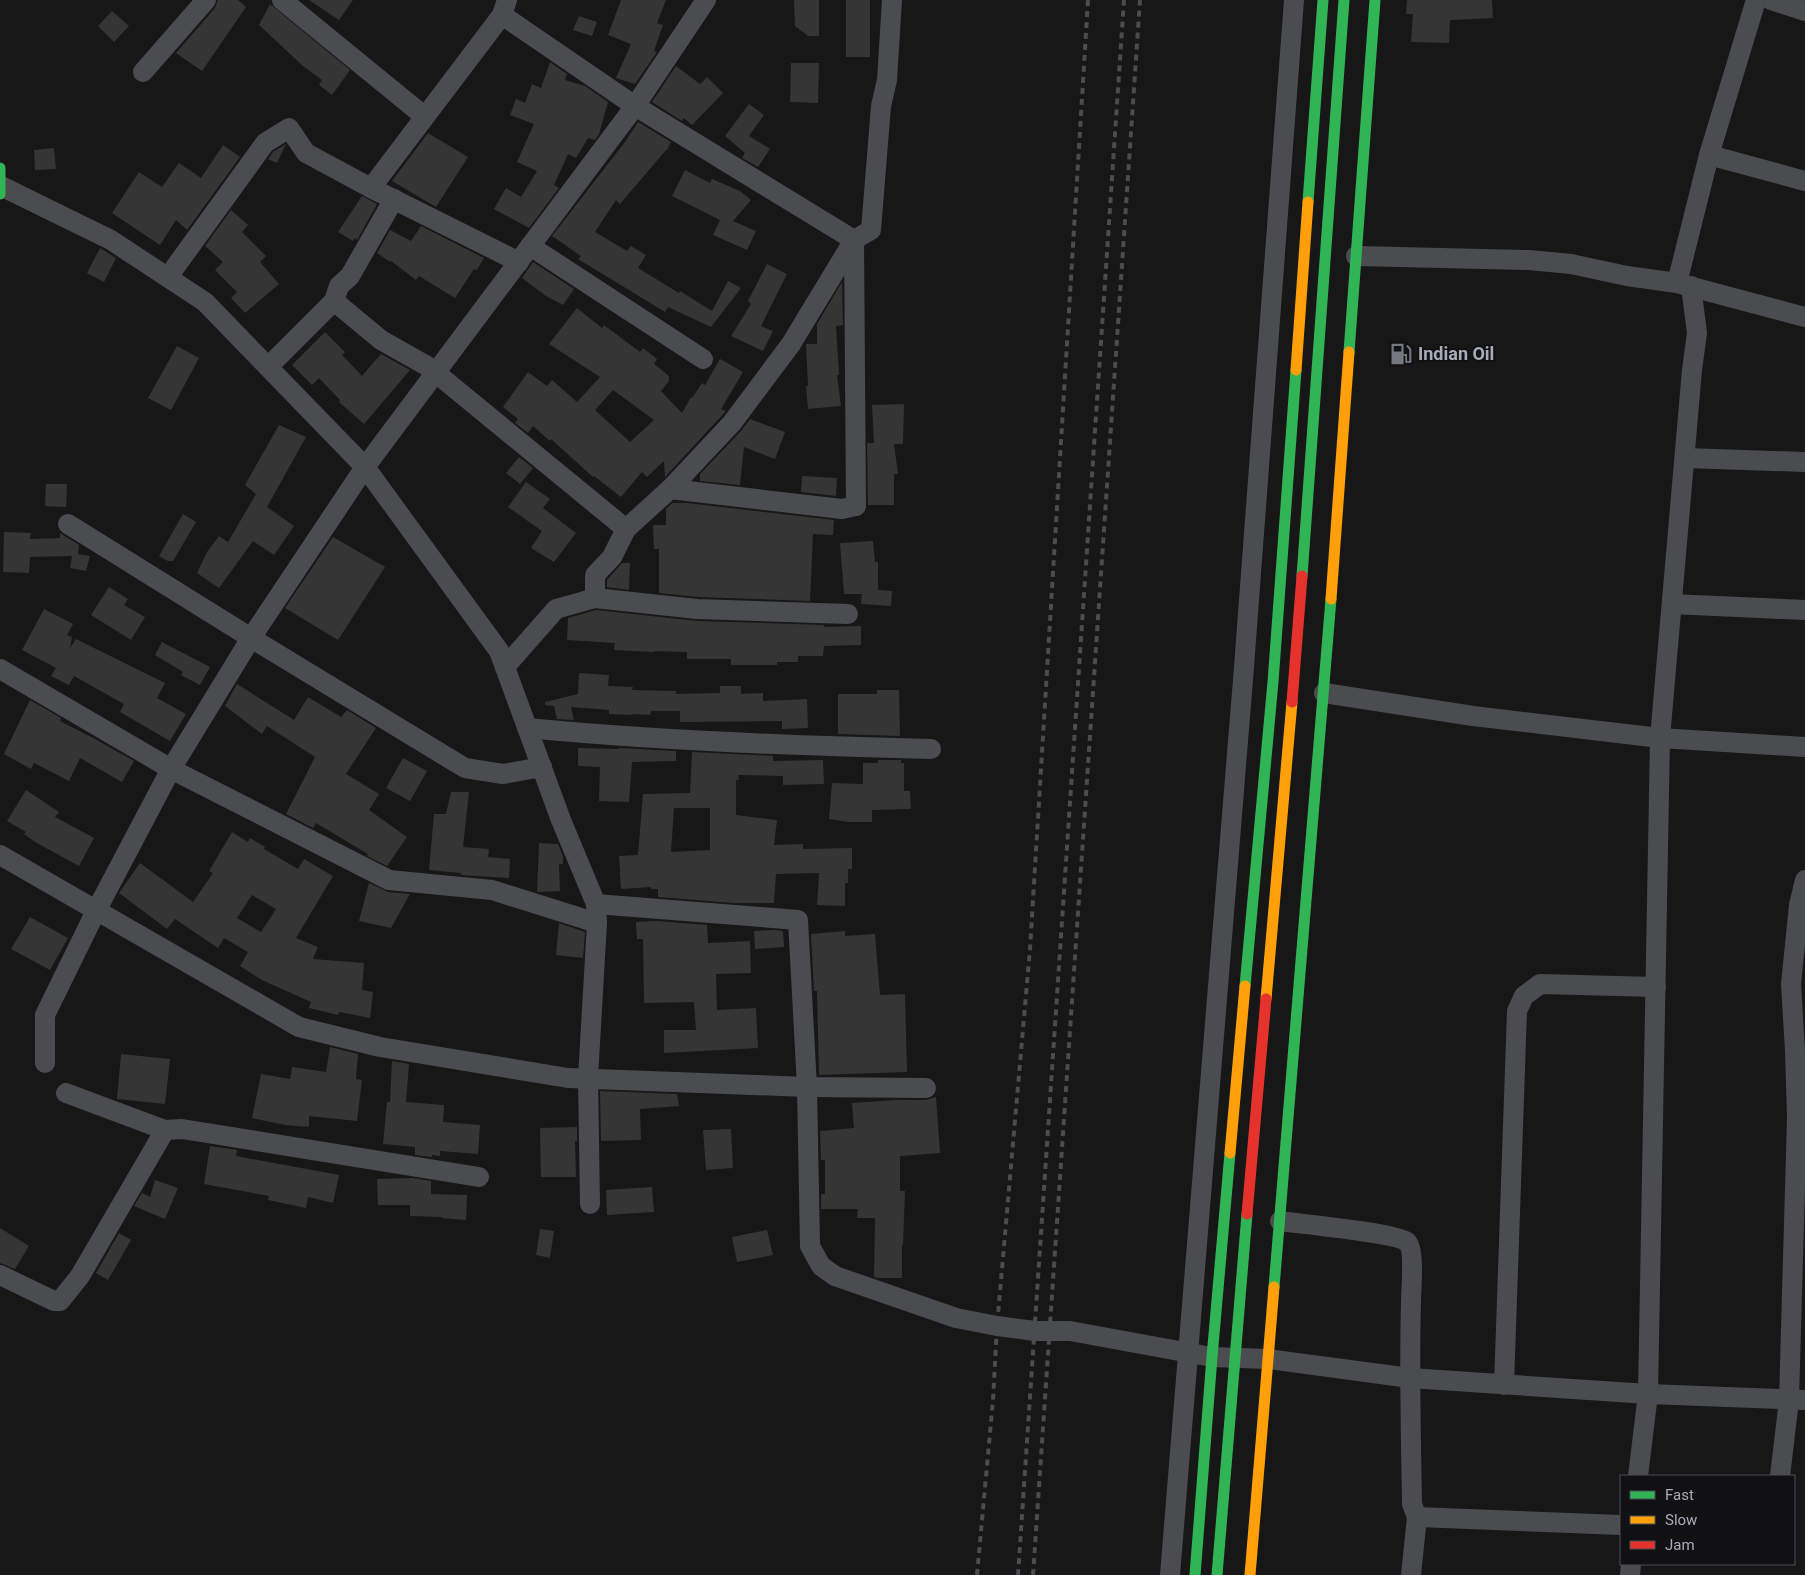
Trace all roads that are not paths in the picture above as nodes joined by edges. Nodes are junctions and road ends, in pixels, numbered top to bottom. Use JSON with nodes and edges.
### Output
{"nodes":[{"id":1,"x":206,"y":0,"type":"edge"},
{"id":2,"x":282,"y":0,"type":"edge"},
{"id":3,"x":706,"y":0,"type":"edge"},
{"id":4,"x":892,"y":0,"type":"edge"},
{"id":5,"x":1294,"y":0,"type":"edge"},
{"id":6,"x":1323,"y":0,"type":"edge"},
{"id":7,"x":1344,"y":0,"type":"edge"},
{"id":8,"x":1374,"y":0,"type":"edge"},
{"id":9,"x":1756,"y":0,"type":"edge"},
{"id":10,"x":1771,"y":0,"type":"edge"},
{"id":11,"x":505,"y":7,"type":"edge"},
{"id":12,"x":1805,"y":11,"type":"edge"},
{"id":13,"x":143,"y":72,"type":"dead end"},
{"id":14,"x":635,"y":106,"type":"junction"},
{"id":15,"x":424,"y":116,"type":"junction"},
{"id":16,"x":1709,"y":155,"type":"junction"},
{"id":17,"x":0,"y":178,"type":"edge"},
{"id":18,"x":1805,"y":181,"type":"edge"},
{"id":19,"x":371,"y":188,"type":"junction"},
{"id":20,"x":394,"y":199,"type":"junction"},
{"id":21,"x":854,"y":240,"type":"junction"},
{"id":22,"x":524,"y":254,"type":"junction"},
{"id":23,"x":1356,"y":256,"type":"junction"},
{"id":24,"x":168,"y":277,"type":"junction"},
{"id":25,"x":1684,"y":285,"type":"junction"},
{"id":26,"x":334,"y":301,"type":"junction"},
{"id":27,"x":1805,"y":317,"type":"edge"},
{"id":28,"x":704,"y":359,"type":"dead end"},
{"id":29,"x":268,"y":367,"type":"junction"},
{"id":30,"x":436,"y":372,"type":"junction"},
{"id":31,"x":1685,"y":458,"type":"junction"},
{"id":32,"x":1805,"y":462,"type":"edge"},
{"id":33,"x":365,"y":467,"type":"junction"},
{"id":34,"x":670,"y":489,"type":"junction"},
{"id":35,"x":68,"y":524,"type":"dead end"},
{"id":36,"x":626,"y":529,"type":"junction"},
{"id":37,"x":595,"y":598,"type":"junction"},
{"id":38,"x":1672,"y":604,"type":"junction"},
{"id":39,"x":1805,"y":610,"type":"edge"},
{"id":40,"x":848,"y":614,"type":"dead end"},
{"id":41,"x":251,"y":638,"type":"junction"},
{"id":42,"x":505,"y":666,"type":"junction"},
{"id":43,"x":0,"y":669,"type":"edge"},
{"id":44,"x":1324,"y":693,"type":"junction"},
{"id":45,"x":527,"y":728,"type":"junction"},
{"id":46,"x":1660,"y":738,"type":"junction"},
{"id":47,"x":1805,"y":747,"type":"edge"},
{"id":48,"x":931,"y":750,"type":"dead end"},
{"id":49,"x":542,"y":767,"type":"junction"},
{"id":50,"x":171,"y":769,"type":"junction"},
{"id":51,"x":0,"y":854,"type":"edge"},
{"id":52,"x":1805,"y":880,"type":"edge"},
{"id":53,"x":96,"y":911,"type":"junction"},
{"id":54,"x":596,"y":914,"type":"junction"},
{"id":55,"x":1656,"y":986,"type":"junction"},
{"id":56,"x":45,"y":1062,"type":"dead end"},
{"id":57,"x":588,"y":1078,"type":"junction"},
{"id":58,"x":807,"y":1087,"type":"junction"},
{"id":59,"x":926,"y":1088,"type":"dead end"},
{"id":60,"x":66,"y":1093,"type":"dead end"},
{"id":61,"x":165,"y":1130,"type":"junction"},
{"id":62,"x":479,"y":1177,"type":"dead end"},
{"id":63,"x":590,"y":1204,"type":"dead end"},
{"id":64,"x":1280,"y":1221,"type":"junction"},
{"id":65,"x":0,"y":1275,"type":"edge"},
{"id":66,"x":1188,"y":1352,"type":"junction"},
{"id":67,"x":1212,"y":1357,"type":"junction"},
{"id":68,"x":1234,"y":1358,"type":"junction"},
{"id":69,"x":1268,"y":1358,"type":"junction"},
{"id":70,"x":1410,"y":1378,"type":"junction"},
{"id":71,"x":1504,"y":1385,"type":"junction"},
{"id":72,"x":1648,"y":1394,"type":"junction"},
{"id":73,"x":1797,"y":1400,"type":"edge"},
{"id":74,"x":1638,"y":1475,"type":"edge"},
{"id":75,"x":1780,"y":1475,"type":"edge"},
{"id":76,"x":1417,"y":1517,"type":"junction"},
{"id":77,"x":1620,"y":1526,"type":"edge"},
{"id":78,"x":1170,"y":1575,"type":"edge"},
{"id":79,"x":1195,"y":1575,"type":"edge"},
{"id":80,"x":1217,"y":1575,"type":"edge"},
{"id":81,"x":1250,"y":1575,"type":"edge"},
{"id":82,"x":1412,"y":1575,"type":"edge"}],
"edges":[{"from":1,"to":13,"type":"street"},
{"from":2,"to":15,"type":"street"},
{"from":3,"to":14,"type":"street"},
{"from":4,"to":21,"type":"street"},
{"from":5,"to":66,"type":"street"},
{"from":6,"to":67,"type":"main road"},
{"from":7,"to":68,"type":"main road"},
{"from":8,"to":23,"type":"main road"},
{"from":9,"to":16,"type":"street"},
{"from":10,"to":12,"type":"street"},
{"from":11,"to":14,"type":"street"},
{"from":11,"to":15,"type":"street"},
{"from":14,"to":21,"type":"street"},
{"from":14,"to":22,"type":"street"},
{"from":15,"to":19,"type":"street"},
{"from":16,"to":18,"type":"street"},
{"from":16,"to":25,"type":"street"},
{"from":17,"to":24,"type":"street"},
{"from":19,"to":20,"type":"street"},
{"from":19,"to":24,"type":"street"},
{"from":20,"to":22,"type":"street"},
{"from":20,"to":26,"type":"street"},
{"from":21,"to":34,"type":"street"},
{"from":21,"to":34,"type":"street"},
{"from":22,"to":28,"type":"street"},
{"from":22,"to":30,"type":"street"},
{"from":23,"to":25,"type":"street"},
{"from":23,"to":44,"type":"main road"},
{"from":24,"to":29,"type":"street"},
{"from":25,"to":27,"type":"street"},
{"from":25,"to":31,"type":"street"},
{"from":26,"to":29,"type":"street"},
{"from":26,"to":30,"type":"street"},
{"from":29,"to":33,"type":"street"},
{"from":30,"to":33,"type":"street"},
{"from":30,"to":36,"type":"street"},
{"from":31,"to":32,"type":"street"},
{"from":31,"to":38,"type":"street"},
{"from":33,"to":41,"type":"street"},
{"from":33,"to":42,"type":"street"},
{"from":34,"to":36,"type":"street"},
{"from":35,"to":41,"type":"street"},
{"from":36,"to":37,"type":"street"},
{"from":37,"to":40,"type":"street"},
{"from":37,"to":42,"type":"street"},
{"from":38,"to":39,"type":"street"},
{"from":38,"to":46,"type":"street"},
{"from":41,"to":49,"type":"street"},
{"from":41,"to":50,"type":"street"},
{"from":42,"to":45,"type":"street"},
{"from":43,"to":50,"type":"street"},
{"from":44,"to":46,"type":"street"},
{"from":44,"to":64,"type":"main road"},
{"from":45,"to":48,"type":"street"},
{"from":45,"to":49,"type":"street"},
{"from":46,"to":47,"type":"street"},
{"from":46,"to":55,"type":"street"},
{"from":49,"to":54,"type":"street"},
{"from":50,"to":53,"type":"street"},
{"from":50,"to":54,"type":"street"},
{"from":51,"to":53,"type":"street"},
{"from":52,"to":73,"type":"street"},
{"from":53,"to":56,"type":"street"},
{"from":53,"to":57,"type":"street"},
{"from":54,"to":57,"type":"street"},
{"from":54,"to":58,"type":"street"},
{"from":55,"to":71,"type":"street"},
{"from":55,"to":72,"type":"street"},
{"from":57,"to":58,"type":"street"},
{"from":57,"to":63,"type":"street"},
{"from":58,"to":59,"type":"street"},
{"from":58,"to":66,"type":"street"},
{"from":60,"to":61,"type":"street"},
{"from":61,"to":62,"type":"street"},
{"from":61,"to":65,"type":"street"},
{"from":64,"to":69,"type":"main road"},
{"from":64,"to":70,"type":"street"},
{"from":66,"to":67,"type":"street"},
{"from":66,"to":78,"type":"street"},
{"from":67,"to":68,"type":"street"},
{"from":67,"to":79,"type":"main road"},
{"from":68,"to":69,"type":"street"},
{"from":68,"to":80,"type":"main road"},
{"from":69,"to":70,"type":"street"},
{"from":69,"to":81,"type":"main road"},
{"from":70,"to":71,"type":"street"},
{"from":70,"to":76,"type":"street"},
{"from":71,"to":72,"type":"street"},
{"from":72,"to":73,"type":"street"},
{"from":72,"to":74,"type":"street"},
{"from":73,"to":75,"type":"street"},
{"from":76,"to":77,"type":"street"},
{"from":76,"to":82,"type":"street"}]}
